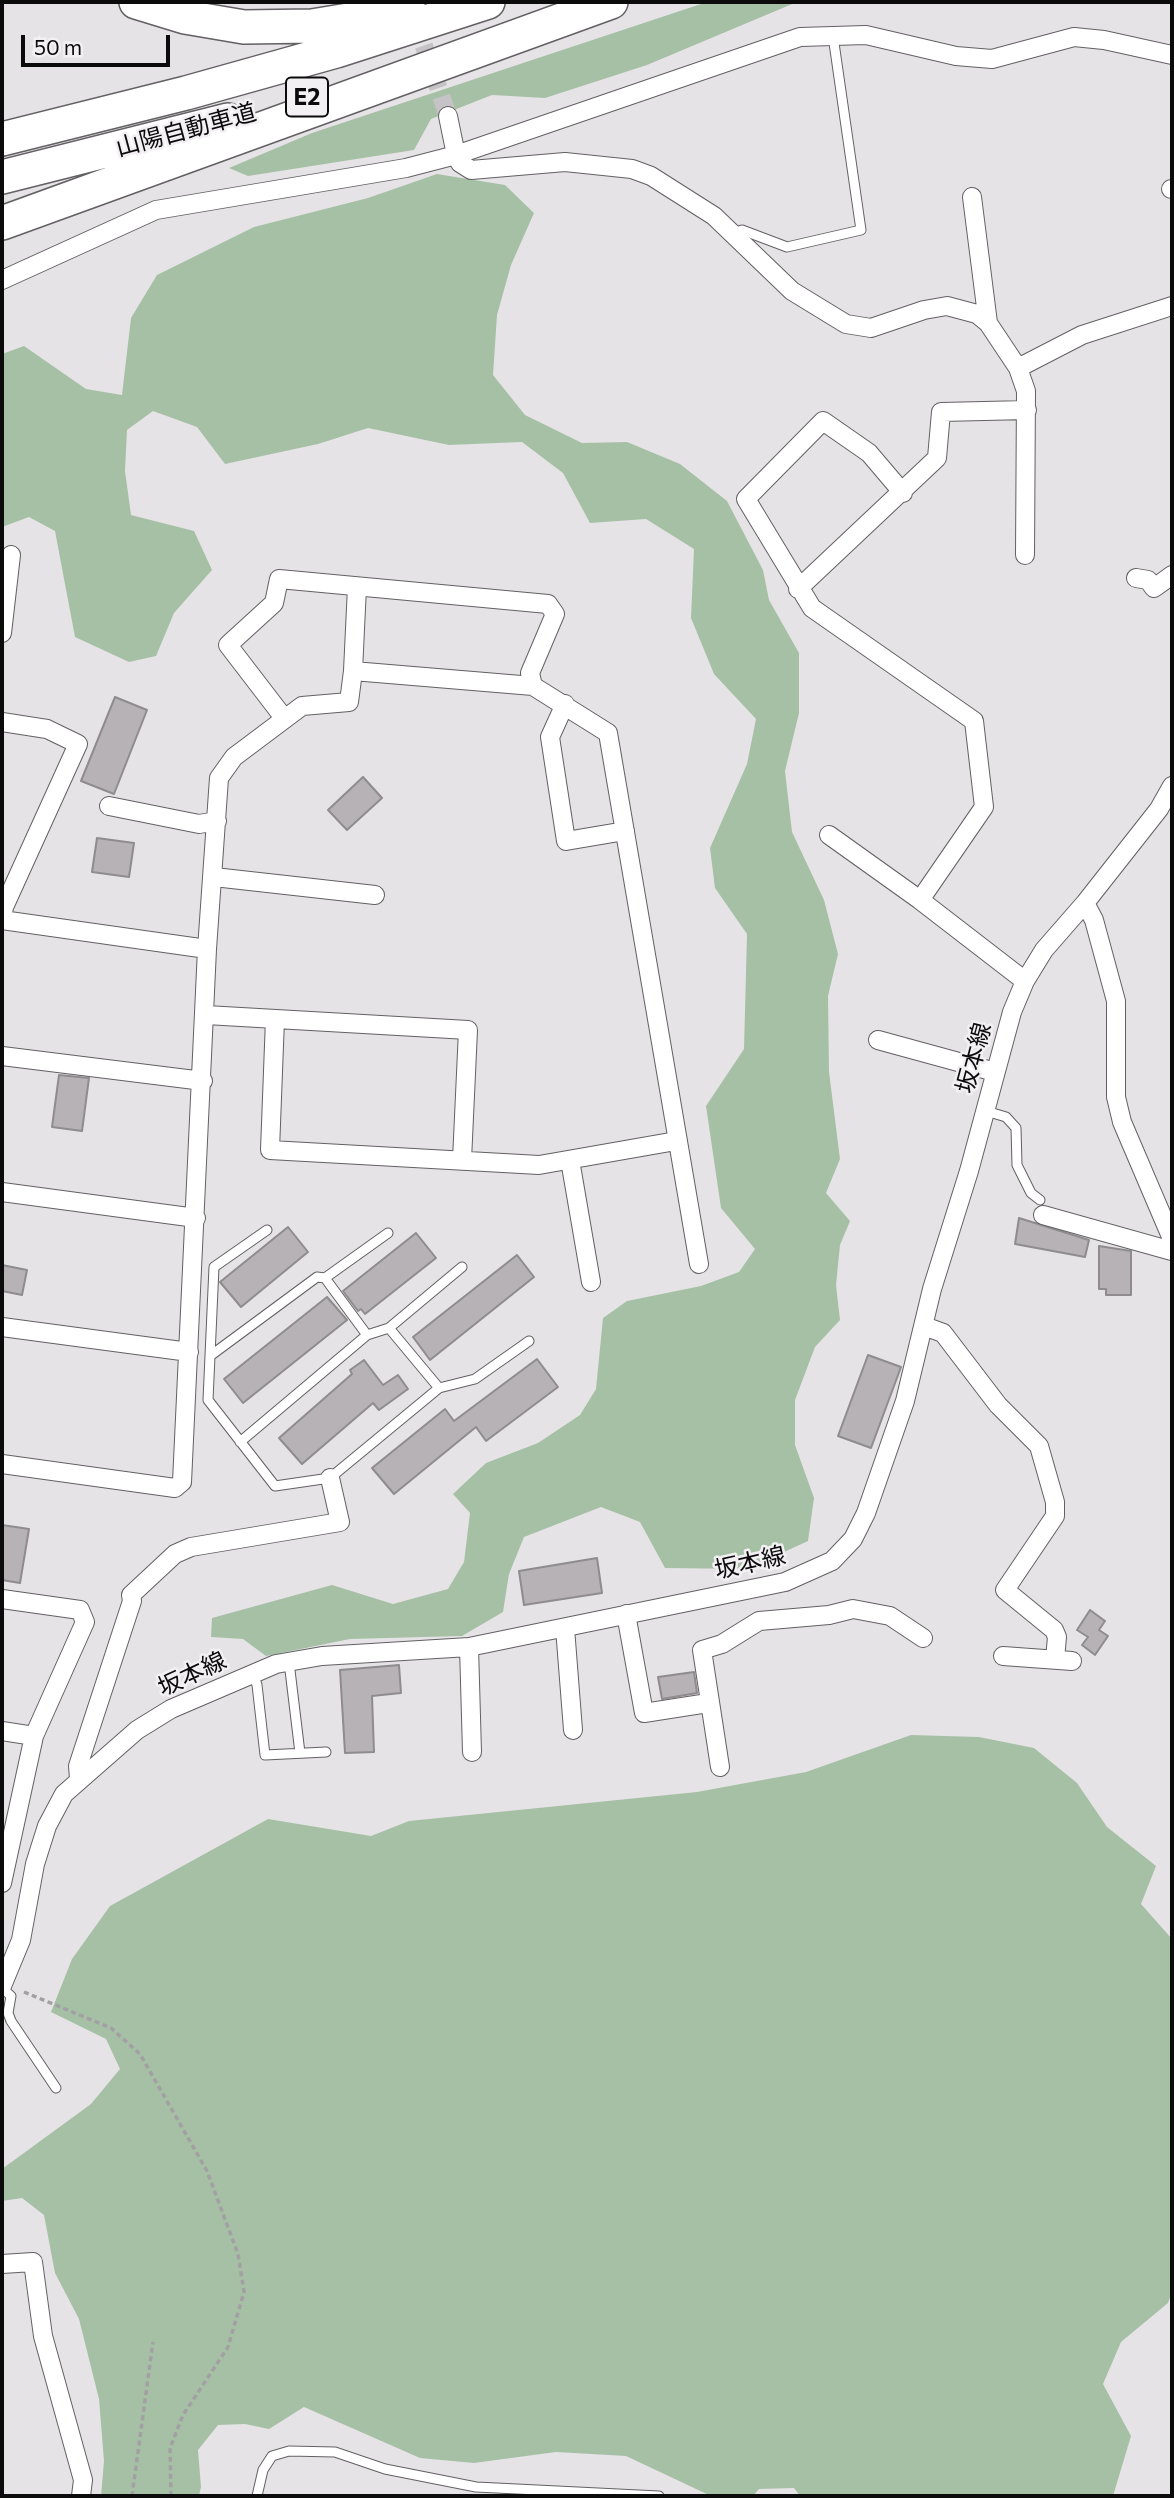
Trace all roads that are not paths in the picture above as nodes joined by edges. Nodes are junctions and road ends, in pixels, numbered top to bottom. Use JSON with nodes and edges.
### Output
{"nodes":[{"id":1,"x":136,"y":2,"type":"edge"},
{"id":2,"x":443,"y":2,"type":"edge"},
{"id":3,"x":488,"y":2,"type":"edge"},
{"id":4,"x":610,"y":2,"type":"edge"},
{"id":5,"x":833,"y":36,"type":"junction"},
{"id":6,"x":1172,"y":55,"type":"edge"},
{"id":7,"x":448,"y":116,"type":"tunnel mouth"},
{"id":8,"x":2,"y":139,"type":"edge"},
{"id":9,"x":456,"y":155,"type":"junction"},
{"id":10,"x":2,"y":177,"type":"edge"},
{"id":11,"x":972,"y":197,"type":"dead end"},
{"id":12,"x":2,"y":223,"type":"edge"},
{"id":13,"x":734,"y":233,"type":"junction"},
{"id":14,"x":2,"y":280,"type":"edge"},
{"id":15,"x":1172,"y":306,"type":"edge"},
{"id":16,"x":988,"y":323,"type":"junction"},
{"id":17,"x":1018,"y":368,"type":"junction"},
{"id":18,"x":1027,"y":410,"type":"junction"},
{"id":19,"x":903,"y":493,"type":"junction"},
{"id":20,"x":11,"y":555,"type":"dead end"},
{"id":21,"x":1025,"y":555,"type":"dead end"},
{"id":22,"x":1172,"y":575,"type":"edge"},
{"id":23,"x":1136,"y":578,"type":"dead end"},
{"id":24,"x":357,"y":587,"type":"junction"},
{"id":25,"x":798,"y":589,"type":"junction"},
{"id":26,"x":3,"y":601,"type":"edge"},
{"id":27,"x":2,"y":633,"type":"edge"},
{"id":28,"x":353,"y":671,"type":"junction"},
{"id":29,"x":533,"y":686,"type":"junction"},
{"id":30,"x":565,"y":704,"type":"junction"},
{"id":31,"x":284,"y":718,"type":"junction"},
{"id":32,"x":2,"y":722,"type":"edge"},
{"id":33,"x":1172,"y":786,"type":"edge"},
{"id":34,"x":108,"y":806,"type":"dead end"},
{"id":35,"x":217,"y":821,"type":"junction"},
{"id":36,"x":625,"y":831,"type":"junction"},
{"id":37,"x":829,"y":835,"type":"dead end"},
{"id":38,"x":214,"y":877,"type":"junction"},
{"id":39,"x":375,"y":895,"type":"dead end"},
{"id":40,"x":920,"y":900,"type":"junction"},
{"id":41,"x":1086,"y":903,"type":"junction"},
{"id":42,"x":2,"y":920,"type":"edge"},
{"id":43,"x":207,"y":950,"type":"junction"},
{"id":44,"x":1025,"y":981,"type":"junction"},
{"id":45,"x":206,"y":1015,"type":"junction"},
{"id":46,"x":275,"y":1019,"type":"junction"},
{"id":47,"x":878,"y":1040,"type":"dead end"},
{"id":48,"x":2,"y":1056,"type":"edge"},
{"id":49,"x":995,"y":1072,"type":"junction"},
{"id":50,"x":203,"y":1081,"type":"junction"},
{"id":51,"x":986,"y":1111,"type":"junction"},
{"id":52,"x":676,"y":1141,"type":"junction"},
{"id":53,"x":462,"y":1160,"type":"junction"},
{"id":54,"x":570,"y":1160,"type":"junction"},
{"id":55,"x":2,"y":1192,"type":"edge"},
{"id":56,"x":1042,"y":1208,"type":"joint"},
{"id":57,"x":196,"y":1218,"type":"junction"},
{"id":58,"x":267,"y":1230,"type":"dead end"},
{"id":59,"x":388,"y":1233,"type":"dead end"},
{"id":60,"x":1172,"y":1239,"type":"edge"},
{"id":61,"x":1172,"y":1251,"type":"edge"},
{"id":62,"x":699,"y":1264,"type":"dead end"},
{"id":63,"x":462,"y":1267,"type":"dead end"},
{"id":64,"x":325,"y":1278,"type":"junction"},
{"id":65,"x":591,"y":1282,"type":"dead end"},
{"id":66,"x":924,"y":1326,"type":"junction"},
{"id":67,"x":2,"y":1327,"type":"edge"},
{"id":68,"x":389,"y":1328,"type":"junction"},
{"id":69,"x":367,"y":1335,"type":"junction"},
{"id":70,"x":529,"y":1341,"type":"dead end"},
{"id":71,"x":189,"y":1352,"type":"junction"},
{"id":72,"x":210,"y":1356,"type":"junction"},
{"id":73,"x":439,"y":1388,"type":"junction"},
{"id":74,"x":240,"y":1442,"type":"junction"},
{"id":75,"x":2,"y":1464,"type":"edge"},
{"id":76,"x":330,"y":1478,"type":"junction"},
{"id":77,"x":2,"y":1599,"type":"edge"},
{"id":78,"x":626,"y":1614,"type":"junction"},
{"id":79,"x":565,"y":1628,"type":"junction"},
{"id":80,"x":923,"y":1638,"type":"dead end"},
{"id":81,"x":469,"y":1647,"type":"junction"},
{"id":82,"x":1003,"y":1656,"type":"dead end"},
{"id":83,"x":289,"y":1662,"type":"junction"},
{"id":84,"x":253,"y":1673,"type":"junction"},
{"id":85,"x":708,"y":1703,"type":"junction"},
{"id":86,"x":573,"y":1730,"type":"dead end"},
{"id":87,"x":2,"y":1731,"type":"edge"},
{"id":88,"x":34,"y":1736,"type":"junction"},
{"id":89,"x":326,"y":1752,"type":"dead end"},
{"id":90,"x":472,"y":1752,"type":"dead end"},
{"id":91,"x":300,"y":1754,"type":"junction"},
{"id":92,"x":720,"y":1767,"type":"dead end"},
{"id":93,"x":79,"y":1778,"type":"junction"},
{"id":94,"x":7,"y":1829,"type":"edge"},
{"id":95,"x":2,"y":1883,"type":"edge"},
{"id":96,"x":3,"y":1984,"type":"edge"},
{"id":97,"x":56,"y":2088,"type":"dead end"},
{"id":98,"x":2,"y":2264,"type":"edge"},
{"id":99,"x":82,"y":2496,"type":"edge"},
{"id":100,"x":257,"y":2496,"type":"edge"},
{"id":101,"x":659,"y":2496,"type":"edge"}],
"edges":[{"from":1,"to":2,"type":"highway"},
{"from":3,"to":8,"type":"highway","name":"山陽自動車道","number":"E2"},
{"from":4,"to":10,"type":"highway","name":"山陽自動車道","number":"E2"},
{"from":4,"to":12,"type":"highway"},
{"from":5,"to":6,"type":"street"},
{"from":5,"to":9,"type":"street"},
{"from":5,"to":13,"type":"lane"},
{"from":7,"to":9,"type":"street"},
{"from":9,"to":13,"type":"street"},
{"from":9,"to":14,"type":"street"},
{"from":11,"to":16,"type":"street"},
{"from":13,"to":16,"type":"street"},
{"from":15,"to":17,"type":"street"},
{"from":16,"to":17,"type":"street"},
{"from":17,"to":18,"type":"street"},
{"from":18,"to":19,"type":"street"},
{"from":18,"to":21,"type":"street"},
{"from":19,"to":25,"type":"street"},
{"from":19,"to":25,"type":"street"},
{"from":20,"to":26,"type":"street"},
{"from":22,"to":23,"type":"street"},
{"from":24,"to":28,"type":"street"},
{"from":24,"to":29,"type":"street"},
{"from":24,"to":31,"type":"street"},
{"from":25,"to":40,"type":"street"},
{"from":26,"to":27,"type":"street"},
{"from":28,"to":29,"type":"street"},
{"from":28,"to":31,"type":"street"},
{"from":29,"to":30,"type":"street"},
{"from":30,"to":36,"type":"street"},
{"from":30,"to":36,"type":"street"},
{"from":31,"to":35,"type":"street"},
{"from":32,"to":42,"type":"street"},
{"from":33,"to":41,"type":"street","name":"坂本線"},
{"from":34,"to":35,"type":"street"},
{"from":35,"to":38,"type":"street"},
{"from":36,"to":52,"type":"street"},
{"from":37,"to":40,"type":"street"},
{"from":38,"to":39,"type":"street"},
{"from":38,"to":43,"type":"street"},
{"from":40,"to":44,"type":"street"},
{"from":41,"to":44,"type":"street","name":"坂本線"},
{"from":41,"to":60,"type":"street"},
{"from":42,"to":43,"type":"street"},
{"from":43,"to":45,"type":"street"},
{"from":44,"to":49,"type":"street","name":"坂本線"},
{"from":45,"to":46,"type":"street"},
{"from":45,"to":50,"type":"street"},
{"from":46,"to":53,"type":"street"},
{"from":46,"to":53,"type":"street"},
{"from":47,"to":49,"type":"street"},
{"from":48,"to":50,"type":"street"},
{"from":49,"to":51,"type":"street","name":"坂本線"},
{"from":50,"to":57,"type":"street"},
{"from":51,"to":56,"type":"lane"},
{"from":51,"to":66,"type":"street","name":"坂本線"},
{"from":52,"to":54,"type":"street"},
{"from":52,"to":62,"type":"street"},
{"from":53,"to":54,"type":"street"},
{"from":54,"to":65,"type":"street"},
{"from":55,"to":57,"type":"street"},
{"from":56,"to":61,"type":"street"},
{"from":57,"to":71,"type":"street"},
{"from":58,"to":72,"type":"lane"},
{"from":59,"to":64,"type":"lane"},
{"from":63,"to":68,"type":"lane"},
{"from":64,"to":69,"type":"lane"},
{"from":64,"to":72,"type":"lane"},
{"from":66,"to":78,"type":"street","name":"坂本線"},
{"from":66,"to":82,"type":"street"},
{"from":67,"to":71,"type":"street"},
{"from":68,"to":69,"type":"lane"},
{"from":68,"to":73,"type":"lane"},
{"from":69,"to":74,"type":"lane"},
{"from":70,"to":73,"type":"lane"},
{"from":71,"to":75,"type":"street"},
{"from":72,"to":74,"type":"lane"},
{"from":73,"to":76,"type":"lane"},
{"from":74,"to":76,"type":"lane"},
{"from":76,"to":93,"type":"street"},
{"from":77,"to":88,"type":"street"},
{"from":78,"to":79,"type":"street","name":"坂本線"},
{"from":78,"to":85,"type":"street"},
{"from":79,"to":81,"type":"street","name":"坂本線"},
{"from":79,"to":86,"type":"street"},
{"from":80,"to":85,"type":"street"},
{"from":81,"to":83,"type":"street","name":"坂本線"},
{"from":81,"to":90,"type":"street"},
{"from":83,"to":84,"type":"street","name":"坂本線"},
{"from":83,"to":91,"type":"lane"},
{"from":84,"to":91,"type":"lane"},
{"from":84,"to":93,"type":"street","name":"坂本線"},
{"from":85,"to":92,"type":"street"},
{"from":87,"to":88,"type":"street"},
{"from":88,"to":94,"type":"street"},
{"from":89,"to":91,"type":"lane"},
{"from":93,"to":96,"type":"street","name":"坂本線"},
{"from":94,"to":95,"type":"street"},
{"from":96,"to":97,"type":"lane"},
{"from":98,"to":99,"type":"street"},
{"from":100,"to":101,"type":"lane"}]}
